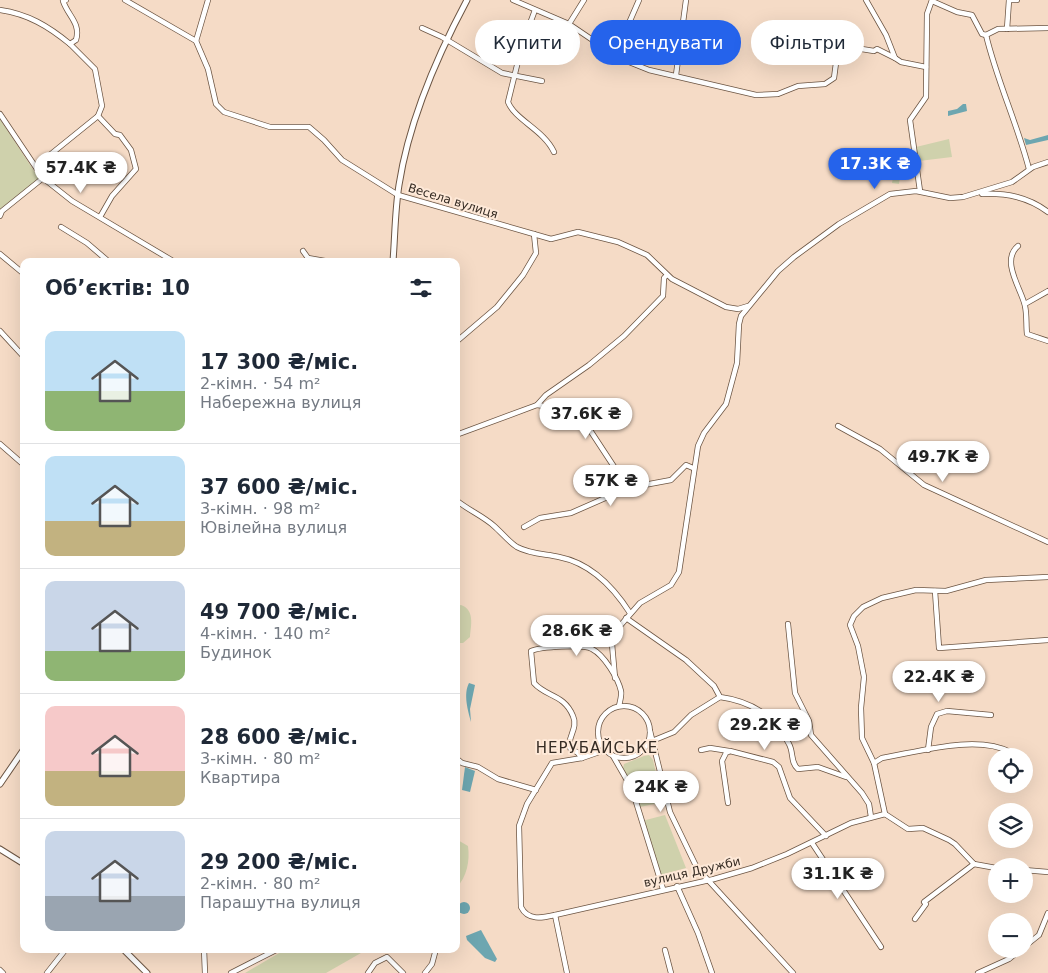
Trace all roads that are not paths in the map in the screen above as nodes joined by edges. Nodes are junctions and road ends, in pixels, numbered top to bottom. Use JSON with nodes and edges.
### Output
{"nodes":[{"id":1,"x":66,"y":0,"type":"edge"},
{"id":2,"x":125,"y":0,"type":"edge"},
{"id":3,"x":208,"y":0,"type":"edge"},
{"id":4,"x":467,"y":0,"type":"edge"},
{"id":5,"x":513,"y":0,"type":"edge"},
{"id":6,"x":584,"y":0,"type":"edge"},
{"id":7,"x":638,"y":0,"type":"edge"},
{"id":8,"x":686,"y":0,"type":"edge"},
{"id":9,"x":866,"y":0,"type":"edge"},
{"id":10,"x":1009,"y":0,"type":"edge"},
{"id":11,"x":1017,"y":0,"type":"edge"},
{"id":12,"x":932,"y":1,"type":"edge"},
{"id":13,"x":527,"y":3,"type":"edge"},
{"id":14,"x":0,"y":10,"type":"edge"},
{"id":15,"x":536,"y":10,"type":"junction"},
{"id":16,"x":560,"y":20,"type":"edge"},
{"id":17,"x":572,"y":20,"type":"edge"},
{"id":18,"x":630,"y":20,"type":"edge"},
{"id":19,"x":422,"y":28,"type":"dead end"},
{"id":20,"x":1007,"y":28,"type":"junction"},
{"id":21,"x":1048,"y":28,"type":"edge"},
{"id":22,"x":986,"y":35,"type":"junction"},
{"id":23,"x":446,"y":40,"type":"junction"},
{"id":24,"x":196,"y":41,"type":"junction"},
{"id":25,"x":70,"y":44,"type":"junction"},
{"id":26,"x":895,"y":58,"type":"junction"},
{"id":27,"x":638,"y":65,"type":"edge"},
{"id":28,"x":926,"y":67,"type":"junction"},
{"id":29,"x":676,"y":75,"type":"junction"},
{"id":30,"x":513,"y":77,"type":"junction"},
{"id":31,"x":542,"y":82,"type":"dead end"},
{"id":32,"x":0,"y":114,"type":"edge"},
{"id":33,"x":98,"y":116,"type":"junction"},
{"id":34,"x":554,"y":152,"type":"dead end"},
{"id":35,"x":1048,"y":162,"type":"edge"},
{"id":36,"x":1029,"y":169,"type":"junction"},
{"id":37,"x":42,"y":176,"type":"junction"},
{"id":38,"x":920,"y":191,"type":"junction"},
{"id":39,"x":978,"y":193,"type":"junction"},
{"id":40,"x":398,"y":195,"type":"junction"},
{"id":41,"x":1048,"y":212,"type":"edge"},
{"id":42,"x":0,"y":216,"type":"edge"},
{"id":43,"x":100,"y":217,"type":"junction"},
{"id":44,"x":62,"y":227,"type":"dead end"},
{"id":45,"x":534,"y":234,"type":"junction"},
{"id":46,"x":1018,"y":246,"type":"dead end"},
{"id":47,"x":303,"y":251,"type":"dead end"},
{"id":48,"x":0,"y":254,"type":"edge"},
{"id":49,"x":104,"y":258,"type":"edge"},
{"id":50,"x":168,"y":258,"type":"edge"},
{"id":51,"x":308,"y":258,"type":"edge"},
{"id":52,"x":393,"y":258,"type":"edge"},
{"id":53,"x":20,"y":271,"type":"edge"},
{"id":54,"x":667,"y":275,"type":"junction"},
{"id":55,"x":1048,"y":291,"type":"edge"},
{"id":56,"x":1025,"y":304,"type":"junction"},
{"id":57,"x":750,"y":306,"type":"junction"},
{"id":58,"x":738,"y":309,"type":"junction"},
{"id":59,"x":741,"y":316,"type":"junction"},
{"id":60,"x":0,"y":331,"type":"edge"},
{"id":61,"x":460,"y":339,"type":"edge"},
{"id":62,"x":1048,"y":341,"type":"edge"},
{"id":63,"x":20,"y":352,"type":"edge"},
{"id":64,"x":537,"y":405,"type":"junction"},
{"id":65,"x":838,"y":426,"type":"dead end"},
{"id":66,"x":460,"y":434,"type":"edge"},
{"id":67,"x":0,"y":444,"type":"edge"},
{"id":68,"x":20,"y":462,"type":"edge"},
{"id":69,"x":693,"y":468,"type":"junction"},
{"id":70,"x":628,"y":488,"type":"junction"},
{"id":71,"x":460,"y":503,"type":"edge"},
{"id":72,"x":524,"y":527,"type":"dead end"},
{"id":73,"x":1048,"y":542,"type":"edge"},
{"id":74,"x":1048,"y":577,"type":"edge"},
{"id":75,"x":935,"y":590,"type":"junction"},
{"id":76,"x":630,"y":613,"type":"junction"},
{"id":77,"x":626,"y":618,"type":"junction"},
{"id":78,"x":788,"y":624,"type":"dead end"},
{"id":79,"x":1048,"y":640,"type":"edge"},
{"id":80,"x":616,"y":678,"type":"junction"},
{"id":81,"x":720,"y":697,"type":"junction"},
{"id":82,"x":620,"y":706,"type":"junction"},
{"id":83,"x":991,"y":715,"type":"dead end"},
{"id":84,"x":650,"y":731,"type":"junction"},
{"id":85,"x":652,"y":741,"type":"junction"},
{"id":86,"x":996,"y":748,"type":"edge"},
{"id":87,"x":571,"y":750,"type":"junction"},
{"id":88,"x":605,"y":750,"type":"junction"},
{"id":89,"x":701,"y":750,"type":"dead end"},
{"id":90,"x":928,"y":750,"type":"junction"},
{"id":91,"x":730,"y":751,"type":"junction"},
{"id":92,"x":20,"y":755,"type":"edge"},
{"id":93,"x":614,"y":756,"type":"junction"},
{"id":94,"x":579,"y":757,"type":"junction"},
{"id":95,"x":571,"y":759,"type":"junction"},
{"id":96,"x":460,"y":761,"type":"edge"},
{"id":97,"x":874,"y":763,"type":"junction"},
{"id":98,"x":846,"y":777,"type":"junction"},
{"id":99,"x":0,"y":784,"type":"edge"},
{"id":100,"x":536,"y":790,"type":"junction"},
{"id":101,"x":728,"y":803,"type":"dead end"},
{"id":102,"x":885,"y":814,"type":"junction"},
{"id":103,"x":871,"y":817,"type":"junction"},
{"id":104,"x":826,"y":836,"type":"junction"},
{"id":105,"x":812,"y":843,"type":"junction"},
{"id":106,"x":1,"y":852,"type":"edge"},
{"id":107,"x":20,"y":862,"type":"edge"},
{"id":108,"x":974,"y":864,"type":"junction"},
{"id":109,"x":988,"y":867,"type":"edge"},
{"id":110,"x":1033,"y":871,"type":"edge"},
{"id":111,"x":1048,"y":872,"type":"edge"},
{"id":112,"x":707,"y":880,"type":"junction"},
{"id":113,"x":677,"y":886,"type":"junction"},
{"id":114,"x":663,"y":889,"type":"junction"},
{"id":115,"x":1048,"y":913,"type":"edge"},
{"id":116,"x":555,"y":915,"type":"junction"},
{"id":117,"x":915,"y":919,"type":"dead end"},
{"id":118,"x":1033,"y":940,"type":"edge"},
{"id":119,"x":881,"y":947,"type":"dead end"},
{"id":120,"x":665,"y":950,"type":"dead end"},
{"id":121,"x":63,"y":953,"type":"edge"},
{"id":122,"x":127,"y":953,"type":"edge"},
{"id":123,"x":204,"y":953,"type":"edge"},
{"id":124,"x":270,"y":953,"type":"edge"},
{"id":125,"x":435,"y":953,"type":"edge"},
{"id":126,"x":1010,"y":958,"type":"edge"},
{"id":127,"x":0,"y":970,"type":"edge"},
{"id":128,"x":3,"y":973,"type":"edge"},
{"id":129,"x":47,"y":973,"type":"edge"},
{"id":130,"x":147,"y":973,"type":"edge"},
{"id":131,"x":205,"y":973,"type":"edge"},
{"id":132,"x":231,"y":973,"type":"edge"},
{"id":133,"x":368,"y":973,"type":"edge"},
{"id":134,"x":403,"y":973,"type":"edge"},
{"id":135,"x":425,"y":973,"type":"edge"},
{"id":136,"x":567,"y":973,"type":"edge"},
{"id":137,"x":671,"y":973,"type":"edge"},
{"id":138,"x":712,"y":973,"type":"edge"},
{"id":139,"x":793,"y":973,"type":"edge"},
{"id":140,"x":978,"y":973,"type":"edge"}],
"edges":[{"from":1,"to":25,"type":"street"},
{"from":2,"to":24,"type":"street"},
{"from":3,"to":24,"type":"street"},
{"from":4,"to":23,"type":"street"},
{"from":5,"to":13,"type":"street"},
{"from":6,"to":17,"type":"street"},
{"from":7,"to":18,"type":"street"},
{"from":8,"to":29,"type":"street"},
{"from":9,"to":26,"type":"street"},
{"from":10,"to":11,"type":"street"},
{"from":10,"to":20,"type":"street"},
{"from":12,"to":22,"type":"street"},
{"from":12,"to":28,"type":"street"},
{"from":13,"to":15,"type":"street"},
{"from":14,"to":25,"type":"street"},
{"from":15,"to":16,"type":"street"},
{"from":15,"to":30,"type":"street"},
{"from":19,"to":23,"type":"street"},
{"from":20,"to":21,"type":"street"},
{"from":20,"to":22,"type":"street"},
{"from":22,"to":36,"type":"street"},
{"from":23,"to":30,"type":"street"},
{"from":23,"to":40,"type":"street"},
{"from":24,"to":40,"type":"street","name":"Весела вулиця"},
{"from":25,"to":33,"type":"street"},
{"from":26,"to":28,"type":"street"},
{"from":26,"to":29,"type":"street"},
{"from":27,"to":29,"type":"street"},
{"from":28,"to":38,"type":"street"},
{"from":30,"to":31,"type":"street"},
{"from":30,"to":34,"type":"street"},
{"from":32,"to":37,"type":"street"},
{"from":33,"to":37,"type":"street"},
{"from":33,"to":43,"type":"street"},
{"from":35,"to":36,"type":"street"},
{"from":36,"to":39,"type":"street"},
{"from":37,"to":42,"type":"street"},
{"from":37,"to":43,"type":"street"},
{"from":38,"to":39,"type":"street"},
{"from":38,"to":57,"type":"street"},
{"from":39,"to":41,"type":"street"},
{"from":40,"to":45,"type":"street","name":"Весела вулиця"},
{"from":40,"to":52,"type":"street"},
{"from":43,"to":50,"type":"street"},
{"from":44,"to":49,"type":"street"},
{"from":45,"to":54,"type":"street","name":"Весела вулиця"},
{"from":45,"to":61,"type":"street"},
{"from":46,"to":56,"type":"street"},
{"from":47,"to":51,"type":"street"},
{"from":48,"to":53,"type":"street"},
{"from":54,"to":58,"type":"street","name":"Весела вулиця"},
{"from":54,"to":64,"type":"street"},
{"from":55,"to":56,"type":"street"},
{"from":56,"to":62,"type":"street"},
{"from":57,"to":58,"type":"street"},
{"from":57,"to":59,"type":"street"},
{"from":58,"to":59,"type":"street"},
{"from":59,"to":69,"type":"street"},
{"from":60,"to":63,"type":"street"},
{"from":64,"to":66,"type":"street"},
{"from":64,"to":70,"type":"street"},
{"from":65,"to":73,"type":"street"},
{"from":67,"to":68,"type":"street"},
{"from":69,"to":70,"type":"street"},
{"from":69,"to":76,"type":"street"},
{"from":70,"to":72,"type":"street"},
{"from":71,"to":76,"type":"street"},
{"from":74,"to":75,"type":"street"},
{"from":75,"to":79,"type":"street"},
{"from":75,"to":97,"type":"street"},
{"from":76,"to":77,"type":"street"},
{"from":77,"to":80,"type":"street"},
{"from":77,"to":81,"type":"street"},
{"from":78,"to":98,"type":"street"},
{"from":80,"to":82,"type":"street"},
{"from":80,"to":87,"type":"street"},
{"from":81,"to":85,"type":"street"},
{"from":81,"to":98,"type":"street"},
{"from":82,"to":84,"type":"street"},
{"from":82,"to":88,"type":"street"},
{"from":83,"to":90,"type":"street"},
{"from":84,"to":85,"type":"street"},
{"from":84,"to":93,"type":"street"},
{"from":85,"to":112,"type":"street"},
{"from":86,"to":90,"type":"street"},
{"from":87,"to":94,"type":"street"},
{"from":87,"to":95,"type":"street"},
{"from":88,"to":93,"type":"street"},
{"from":88,"to":94,"type":"street"},
{"from":89,"to":91,"type":"street"},
{"from":90,"to":97,"type":"street"},
{"from":91,"to":101,"type":"street"},
{"from":91,"to":104,"type":"street"},
{"from":92,"to":99,"type":"street"},
{"from":93,"to":114,"type":"street"},
{"from":94,"to":95,"type":"street"},
{"from":95,"to":100,"type":"street"},
{"from":96,"to":100,"type":"street"},
{"from":97,"to":102,"type":"street"},
{"from":98,"to":103,"type":"street"},
{"from":100,"to":116,"type":"street","name":"вулиця Дружби"},
{"from":102,"to":103,"type":"street","name":"вулиця Дружби"},
{"from":102,"to":108,"type":"street"},
{"from":103,"to":104,"type":"street","name":"вулиця Дружби"},
{"from":104,"to":105,"type":"street","name":"вулиця Дружби"},
{"from":105,"to":112,"type":"street","name":"вулиця Дружби"},
{"from":105,"to":119,"type":"street"},
{"from":106,"to":107,"type":"street"},
{"from":108,"to":109,"type":"street"},
{"from":108,"to":117,"type":"street"},
{"from":110,"to":111,"type":"street"},
{"from":112,"to":113,"type":"street","name":"вулиця Дружби"},
{"from":112,"to":139,"type":"street"},
{"from":113,"to":114,"type":"street","name":"вулиця Дружби"},
{"from":113,"to":138,"type":"street"},
{"from":114,"to":116,"type":"street","name":"вулиця Дружби"},
{"from":115,"to":118,"type":"street"},
{"from":116,"to":136,"type":"street"},
{"from":120,"to":137,"type":"street"},
{"from":121,"to":129,"type":"street"},
{"from":122,"to":130,"type":"street"},
{"from":123,"to":131,"type":"street"},
{"from":124,"to":132,"type":"street"},
{"from":125,"to":135,"type":"street"},
{"from":126,"to":140,"type":"street"},
{"from":127,"to":128,"type":"street"},
{"from":133,"to":134,"type":"street"}]}
